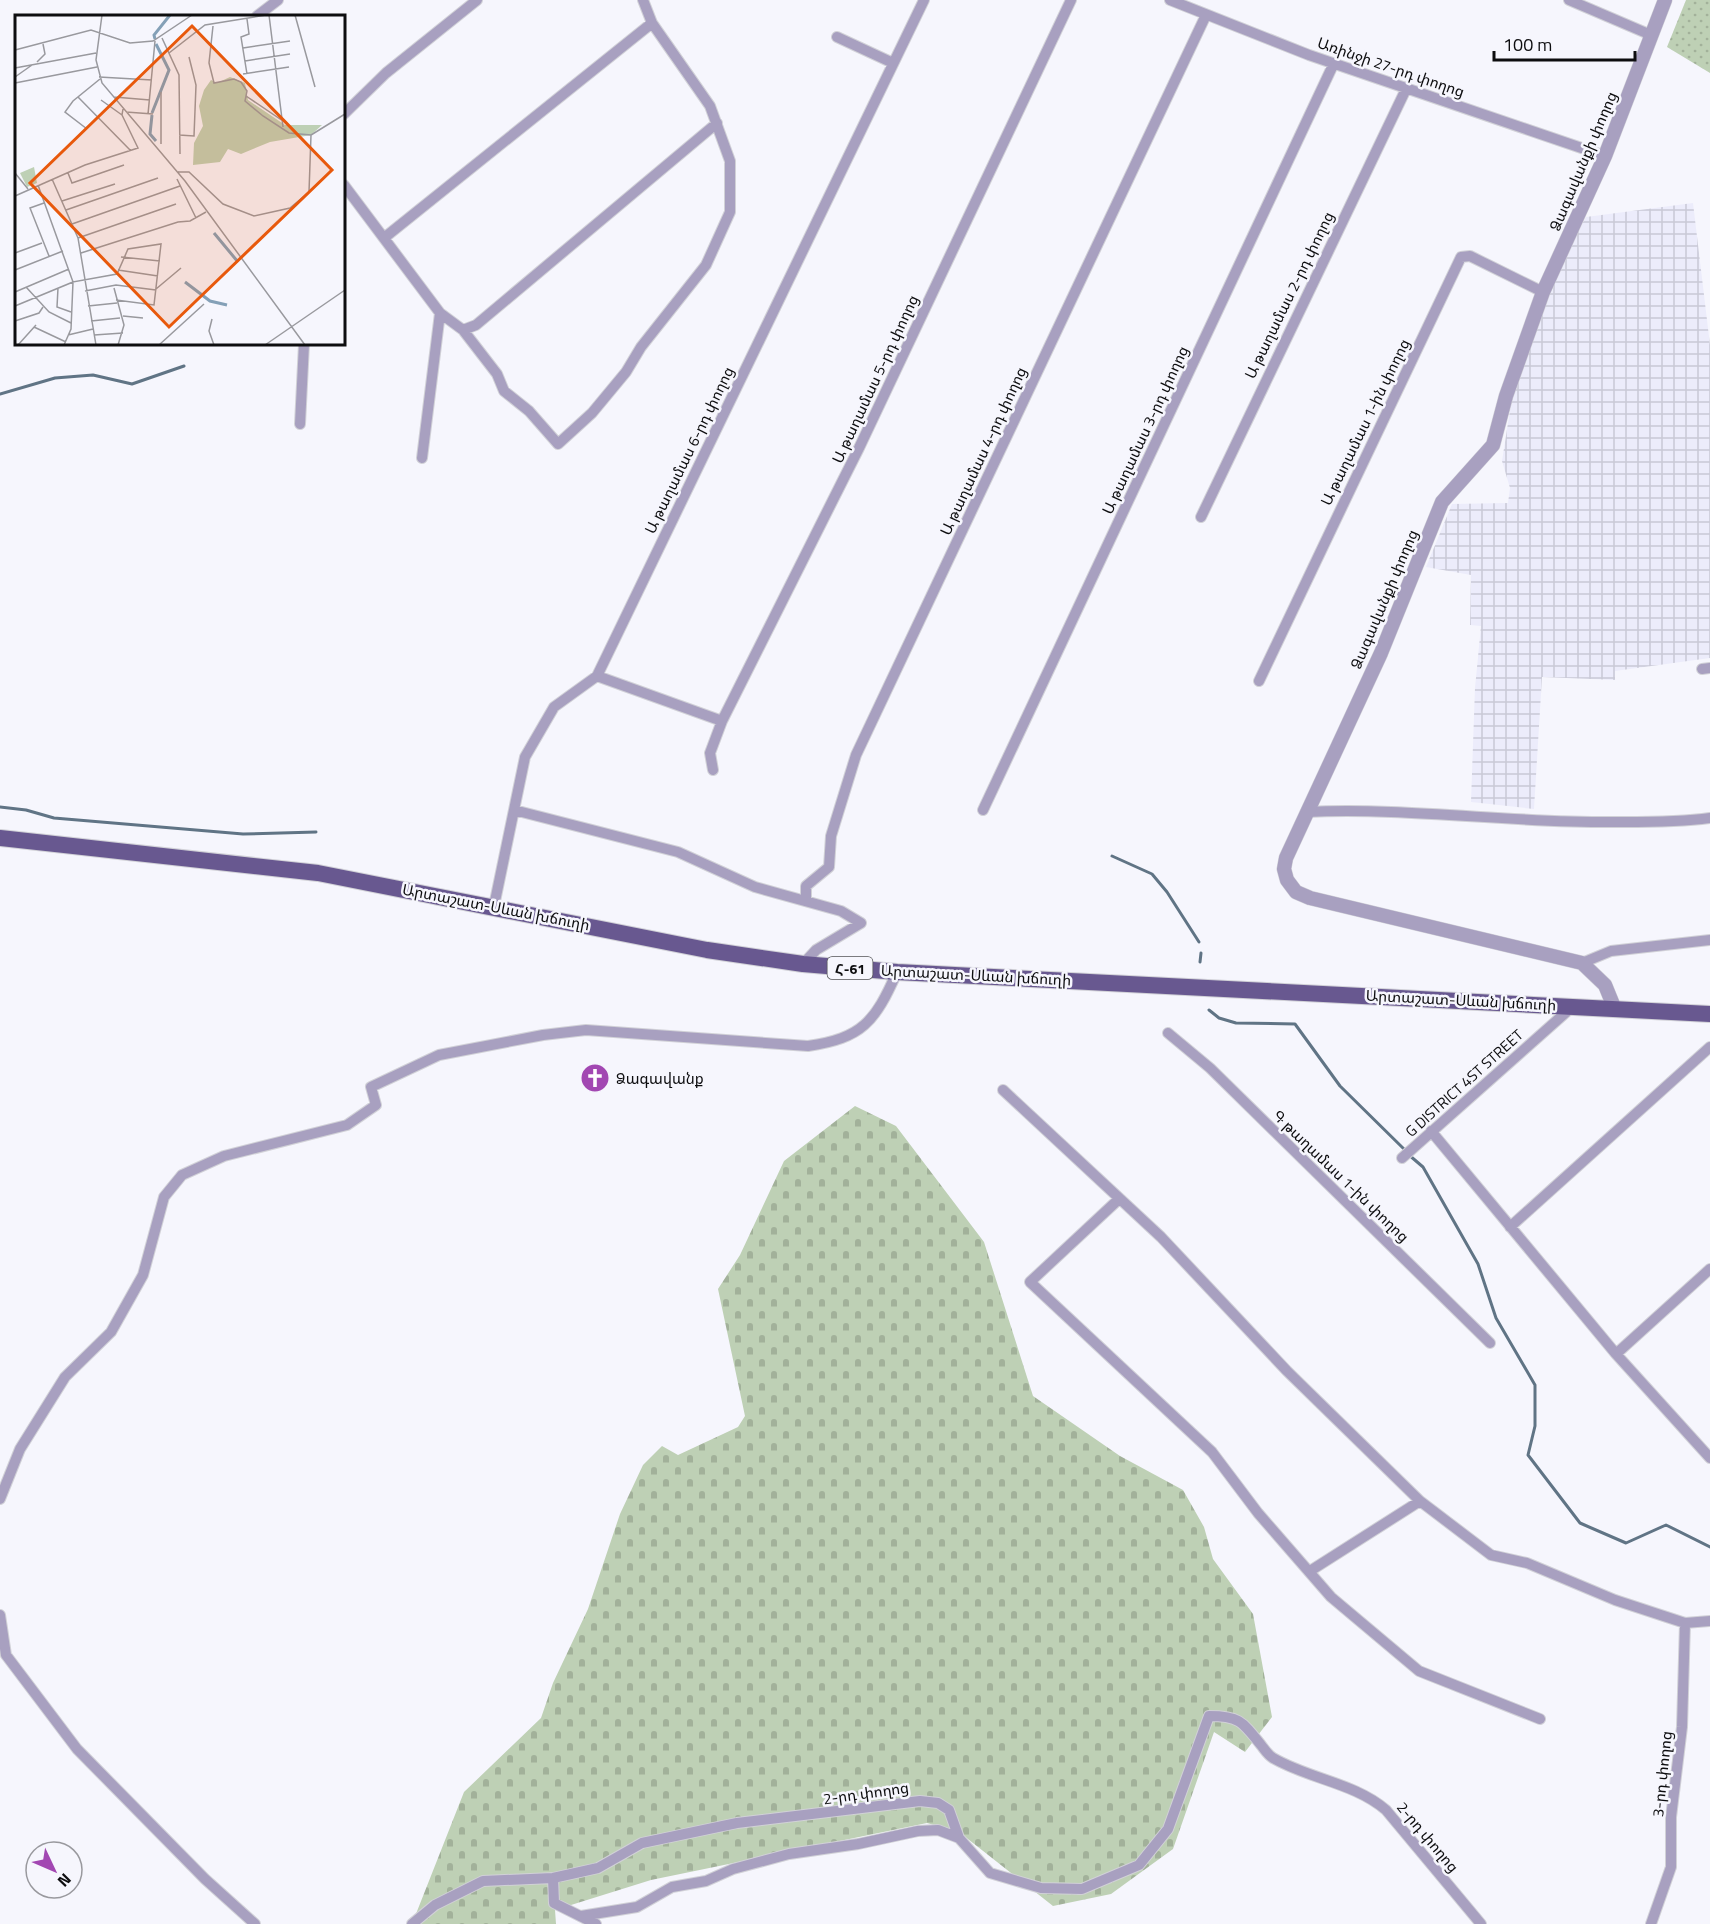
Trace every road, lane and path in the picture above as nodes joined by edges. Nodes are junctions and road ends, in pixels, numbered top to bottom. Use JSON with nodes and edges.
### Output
{"nodes":[{"id":1,"x":278,"y":0,"type":"edge"},
{"id":2,"x":477,"y":0,"type":"edge"},
{"id":3,"x":642,"y":0,"type":"edge"},
{"id":4,"x":924,"y":0,"type":"edge"},
{"id":5,"x":1071,"y":0,"type":"edge"},
{"id":6,"x":1170,"y":0,"type":"edge"},
{"id":7,"x":1569,"y":0,"type":"edge"},
{"id":8,"x":1665,"y":0,"type":"edge"},
{"id":9,"x":258,"y":15,"type":"edge"},
{"id":10,"x":1206,"y":15,"type":"junction"},
{"id":11,"x":652,"y":23,"type":"junction"},
{"id":12,"x":1651,"y":35,"type":"junction"},
{"id":13,"x":837,"y":37,"type":"dead end"},
{"id":14,"x":893,"y":63,"type":"junction"},
{"id":15,"x":1334,"y":63,"type":"junction"},
{"id":16,"x":1407,"y":87,"type":"junction"},
{"id":17,"x":345,"y":113,"type":"edge"},
{"id":18,"x":717,"y":123,"type":"junction"},
{"id":19,"x":1605,"y":156,"type":"junction"},
{"id":20,"x":345,"y":187,"type":"edge"},
{"id":21,"x":384,"y":238,"type":"junction"},
{"id":22,"x":1544,"y":292,"type":"junction"},
{"id":23,"x":440,"y":313,"type":"junction"},
{"id":24,"x":463,"y":330,"type":"junction"},
{"id":25,"x":304,"y":345,"type":"edge"},
{"id":26,"x":300,"y":424,"type":"dead end"},
{"id":27,"x":422,"y":458,"type":"dead end"},
{"id":28,"x":1200,"y":517,"type":"dead end"},
{"id":29,"x":597,"y":676,"type":"junction"},
{"id":30,"x":1259,"y":681,"type":"dead end"},
{"id":31,"x":722,"y":721,"type":"junction"},
{"id":32,"x":713,"y":770,"type":"dead end"},
{"id":33,"x":514,"y":810,"type":"junction"},
{"id":34,"x":983,"y":810,"type":"dead end"},
{"id":35,"x":1306,"y":812,"type":"junction"},
{"id":36,"x":1710,"y":818,"type":"edge"},
{"id":37,"x":0,"y":838,"type":"edge"},
{"id":38,"x":806,"y":901,"type":"junction"},
{"id":39,"x":494,"y":906,"type":"junction"},
{"id":40,"x":1710,"y":940,"type":"edge"},
{"id":41,"x":1582,"y":963,"type":"junction"},
{"id":42,"x":803,"y":964,"type":"junction"},
{"id":43,"x":897,"y":972,"type":"junction"},
{"id":44,"x":1573,"y":1006,"type":"junction"},
{"id":45,"x":1614,"y":1007,"type":"junction"},
{"id":46,"x":1710,"y":1014,"type":"edge"},
{"id":47,"x":1168,"y":1033,"type":"dead end"},
{"id":48,"x":1710,"y":1047,"type":"edge"},
{"id":49,"x":1004,"y":1090,"type":"dead end"},
{"id":50,"x":1431,"y":1131,"type":"junction"},
{"id":51,"x":1402,"y":1158,"type":"dead end"},
{"id":52,"x":1119,"y":1199,"type":"junction"},
{"id":53,"x":1510,"y":1227,"type":"junction"},
{"id":54,"x":1710,"y":1269,"type":"edge"},
{"id":55,"x":1490,"y":1343,"type":"dead end"},
{"id":56,"x":1616,"y":1354,"type":"junction"},
{"id":57,"x":1710,"y":1458,"type":"edge"},
{"id":58,"x":0,"y":1498,"type":"edge"},
{"id":59,"x":1420,"y":1501,"type":"junction"},
{"id":60,"x":1310,"y":1571,"type":"junction"},
{"id":61,"x":0,"y":1615,"type":"edge"},
{"id":62,"x":1710,"y":1621,"type":"edge"},
{"id":63,"x":1685,"y":1623,"type":"junction"},
{"id":64,"x":1540,"y":1719,"type":"dead end"},
{"id":65,"x":959,"y":1838,"type":"junction"},
{"id":66,"x":553,"y":1878,"type":"junction"},
{"id":67,"x":581,"y":1916,"type":"junction"},
{"id":68,"x":255,"y":1924,"type":"edge"},
{"id":69,"x":412,"y":1924,"type":"edge"},
{"id":70,"x":596,"y":1924,"type":"edge"},
{"id":71,"x":1481,"y":1924,"type":"edge"},
{"id":72,"x":1650,"y":1924,"type":"edge"}],
"edges":[{"from":1,"to":9,"type":"street"},
{"from":2,"to":17,"type":"street"},
{"from":3,"to":11,"type":"street"},
{"from":4,"to":14,"type":"street","name":"Ա թաղամաս 6-րդ փողոց"},
{"from":5,"to":31,"type":"street","name":"Ա թաղամաս 5-րդ փողոց"},
{"from":6,"to":10,"type":"street","name":"Առինջի 27-րդ փողոց"},
{"from":7,"to":12,"type":"street"},
{"from":8,"to":12,"type":"street","name":"Ձագավանքի փողոց"},
{"from":10,"to":15,"type":"street","name":"Առինջի 27-րդ փողոց"},
{"from":10,"to":38,"type":"street","name":"Ա թաղամաս 4-րդ փողոց"},
{"from":11,"to":18,"type":"street"},
{"from":11,"to":21,"type":"street"},
{"from":12,"to":19,"type":"street","name":"Ձագավանքի փողոց"},
{"from":13,"to":14,"type":"street"},
{"from":14,"to":29,"type":"street","name":"Ա թաղամաս 6-րդ փողոց"},
{"from":15,"to":16,"type":"street","name":"Առինջի 27-րդ փողոց"},
{"from":15,"to":34,"type":"street","name":"Ա թաղամաս 3-րդ փողոց"},
{"from":16,"to":19,"type":"street","name":"Առինջի 27-րդ փողոց"},
{"from":16,"to":28,"type":"street","name":"Ա թաղամաս 2-րդ փողոց"},
{"from":18,"to":24,"type":"street"},
{"from":18,"to":24,"type":"street"},
{"from":19,"to":22,"type":"street","name":"Ձագավանքի փողոց"},
{"from":20,"to":21,"type":"street"},
{"from":21,"to":23,"type":"street"},
{"from":22,"to":30,"type":"street","name":"Ա թաղամաս 1-ին փողոց"},
{"from":22,"to":35,"type":"street","name":"Ձագավանքի փողոց"},
{"from":23,"to":24,"type":"street"},
{"from":23,"to":27,"type":"street"},
{"from":25,"to":26,"type":"street"},
{"from":29,"to":31,"type":"street"},
{"from":29,"to":33,"type":"street","name":"Ա թաղամաս 6-րդ փողոց"},
{"from":31,"to":32,"type":"street","name":"Ա թաղամաս 5-րդ փողոց"},
{"from":33,"to":38,"type":"street"},
{"from":33,"to":39,"type":"street","name":"Ա թաղամաս 6-րդ փողոց"},
{"from":35,"to":36,"type":"street"},
{"from":35,"to":41,"type":"street","name":"Ձագավանքի փողոց"},
{"from":37,"to":39,"type":"main road","name":"Արտաշատ-Սևան խճուղի","number":"Հ-61"},
{"from":38,"to":42,"type":"street"},
{"from":39,"to":42,"type":"main road","name":"Արտաշատ-Սևան խճուղի","number":"Հ-61"},
{"from":40,"to":41,"type":"street"},
{"from":41,"to":45,"type":"street"},
{"from":42,"to":43,"type":"main road","name":"Արտաշատ-Սևան խճուղի","number":"Հ-61"},
{"from":43,"to":44,"type":"main road","name":"Արտաշատ-Սևան խճուղի","number":"Հ-61"},
{"from":43,"to":58,"type":"street"},
{"from":44,"to":45,"type":"main road","name":"Արտաշատ-Սևան խճուղի","number":"Հ-61"},
{"from":44,"to":50,"type":"street","name":"G DISTRICT 4ST STREET"},
{"from":45,"to":46,"type":"main road","name":"Արտաշատ-Սևան խճուղի","number":"Հ-61"},
{"from":47,"to":55,"type":"street","name":"Գ թաղամաս 1-ին փողոց"},
{"from":48,"to":53,"type":"street"},
{"from":49,"to":52,"type":"street"},
{"from":50,"to":51,"type":"street","name":"G DISTRICT 4ST STREET"},
{"from":50,"to":53,"type":"street"},
{"from":52,"to":59,"type":"street"},
{"from":52,"to":60,"type":"street"},
{"from":53,"to":56,"type":"street"},
{"from":54,"to":56,"type":"street"},
{"from":56,"to":57,"type":"street"},
{"from":59,"to":60,"type":"street"},
{"from":59,"to":63,"type":"street"},
{"from":60,"to":64,"type":"street"},
{"from":61,"to":68,"type":"street"},
{"from":62,"to":63,"type":"street"},
{"from":63,"to":72,"type":"street","name":"3-րդ փողոց"},
{"from":65,"to":66,"type":"street","name":"2-րդ փողոց"},
{"from":65,"to":67,"type":"street"},
{"from":65,"to":71,"type":"street","name":"2-րդ փողոց"},
{"from":66,"to":67,"type":"street"},
{"from":66,"to":69,"type":"street","name":"2-րդ փողոց"},
{"from":67,"to":70,"type":"street"}]}
